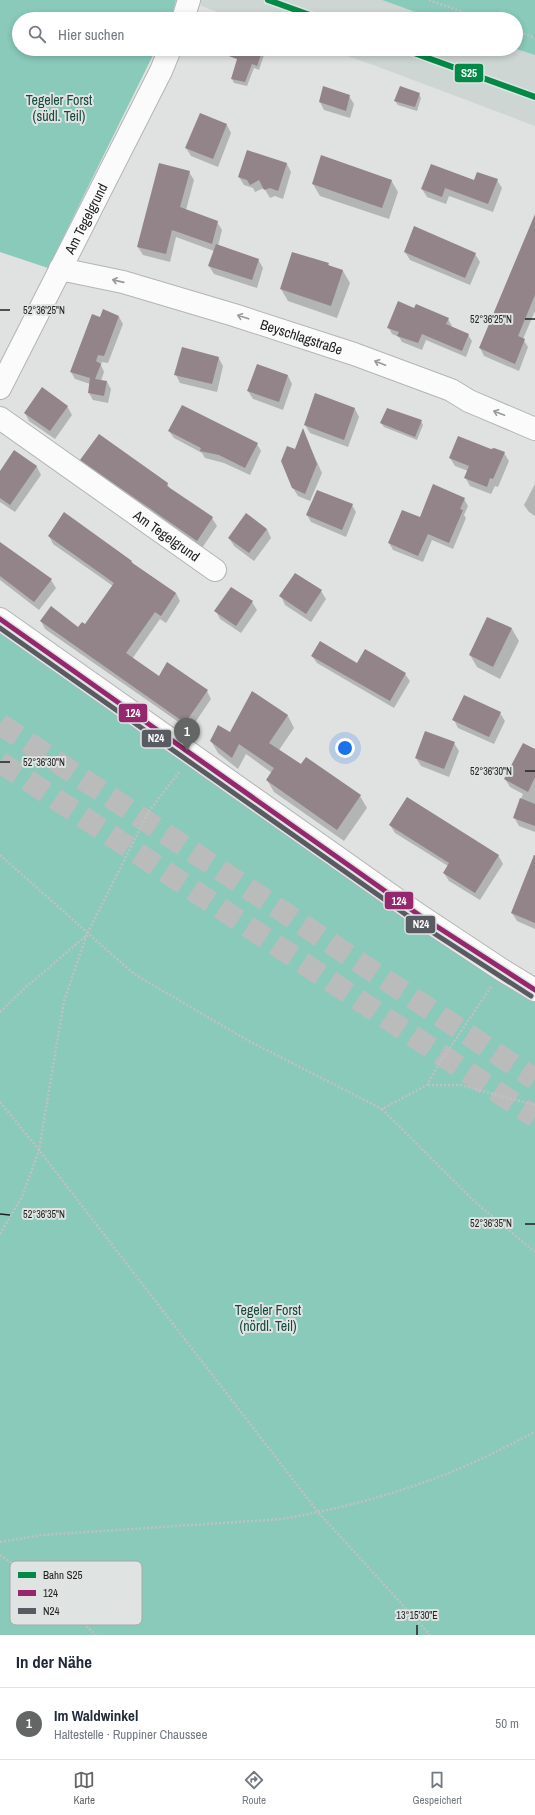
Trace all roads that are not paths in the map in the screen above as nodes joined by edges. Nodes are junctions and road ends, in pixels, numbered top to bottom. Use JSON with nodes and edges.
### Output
{"nodes":[{"id":1,"x":189,"y":0,"type":"edge"},
{"id":2,"x":185,"y":12,"type":"edge"},
{"id":3,"x":167,"y":56,"type":"edge"},
{"id":4,"x":60,"y":269,"type":"junction"},
{"id":5,"x":0,"y":388,"type":"edge"},
{"id":6,"x":0,"y":418,"type":"edge"},
{"id":7,"x":535,"y":429,"type":"edge"},
{"id":8,"x":216,"y":570,"type":"dead end"},
{"id":9,"x":0,"y":620,"type":"edge"},
{"id":10,"x":535,"y":990,"type":"edge"}],
"edges":[{"from":1,"to":2,"type":"street"},
{"from":3,"to":4,"type":"street","name":"Am Tegelgrund"},
{"from":4,"to":5,"type":"street","name":"Am Tegelgrund"},
{"from":7,"to":4,"type":"street","name":"Beyschlagstraße","one_way":true},
{"from":6,"to":8,"type":"street","name":"Am Tegelgrund"},
{"from":9,"to":10,"type":"street"}]}
